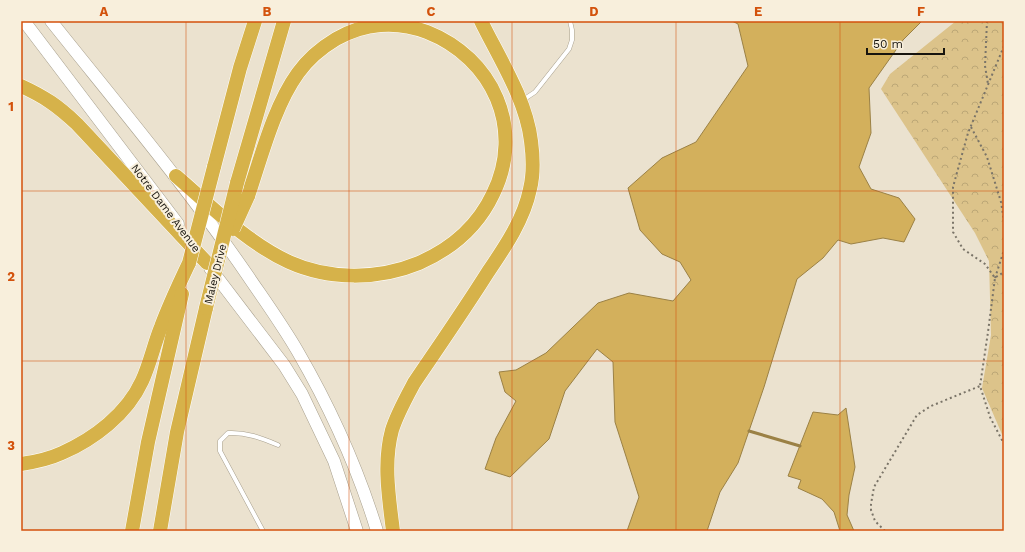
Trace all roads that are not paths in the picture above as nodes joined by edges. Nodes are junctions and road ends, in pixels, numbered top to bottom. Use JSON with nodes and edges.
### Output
{"nodes":[{"id":1,"x":24,"y":21,"type":"edge"},
{"id":2,"x":51,"y":21,"type":"edge"},
{"id":3,"x":255,"y":21,"type":"edge"},
{"id":4,"x":284,"y":21,"type":"edge"},
{"id":5,"x":481,"y":21,"type":"edge"},
{"id":6,"x":570,"y":21,"type":"edge"},
{"id":7,"x":21,"y":86,"type":"edge"},
{"id":8,"x":521,"y":101,"type":"junction"},
{"id":9,"x":176,"y":176,"type":"junction"},
{"id":10,"x":213,"y":262,"type":"junction"},
{"id":11,"x":189,"y":263,"type":"junction"},
{"id":12,"x":278,"y":445,"type":"dead end"},
{"id":13,"x":21,"y":464,"type":"edge"},
{"id":14,"x":132,"y":531,"type":"edge"},
{"id":15,"x":160,"y":531,"type":"edge"},
{"id":16,"x":263,"y":531,"type":"edge"},
{"id":17,"x":357,"y":531,"type":"edge"},
{"id":18,"x":378,"y":531,"type":"edge"},
{"id":19,"x":393,"y":531,"type":"edge"}],
"edges":[{"from":1,"to":10,"type":"main road","name":"Notre Dame Avenue"},
{"from":2,"to":9,"type":"main road"},
{"from":3,"to":11,"type":"highway","bridge":true},
{"from":4,"to":10,"type":"highway","name":"Maley Drive","bridge":true},
{"from":5,"to":8,"type":"highway"},
{"from":6,"to":8,"type":"lane"},
{"from":7,"to":10,"type":"highway"},
{"from":8,"to":19,"type":"highway"},
{"from":9,"to":10,"type":"highway","bridge":true},
{"from":9,"to":18,"type":"main road"},
{"from":10,"to":15,"type":"highway","name":"Maley Drive","bridge":true},
{"from":10,"to":17,"type":"main road","name":"Notre Dame Avenue"},
{"from":11,"to":13,"type":"highway"},
{"from":11,"to":14,"type":"highway"},
{"from":12,"to":16,"type":"lane"}]}
